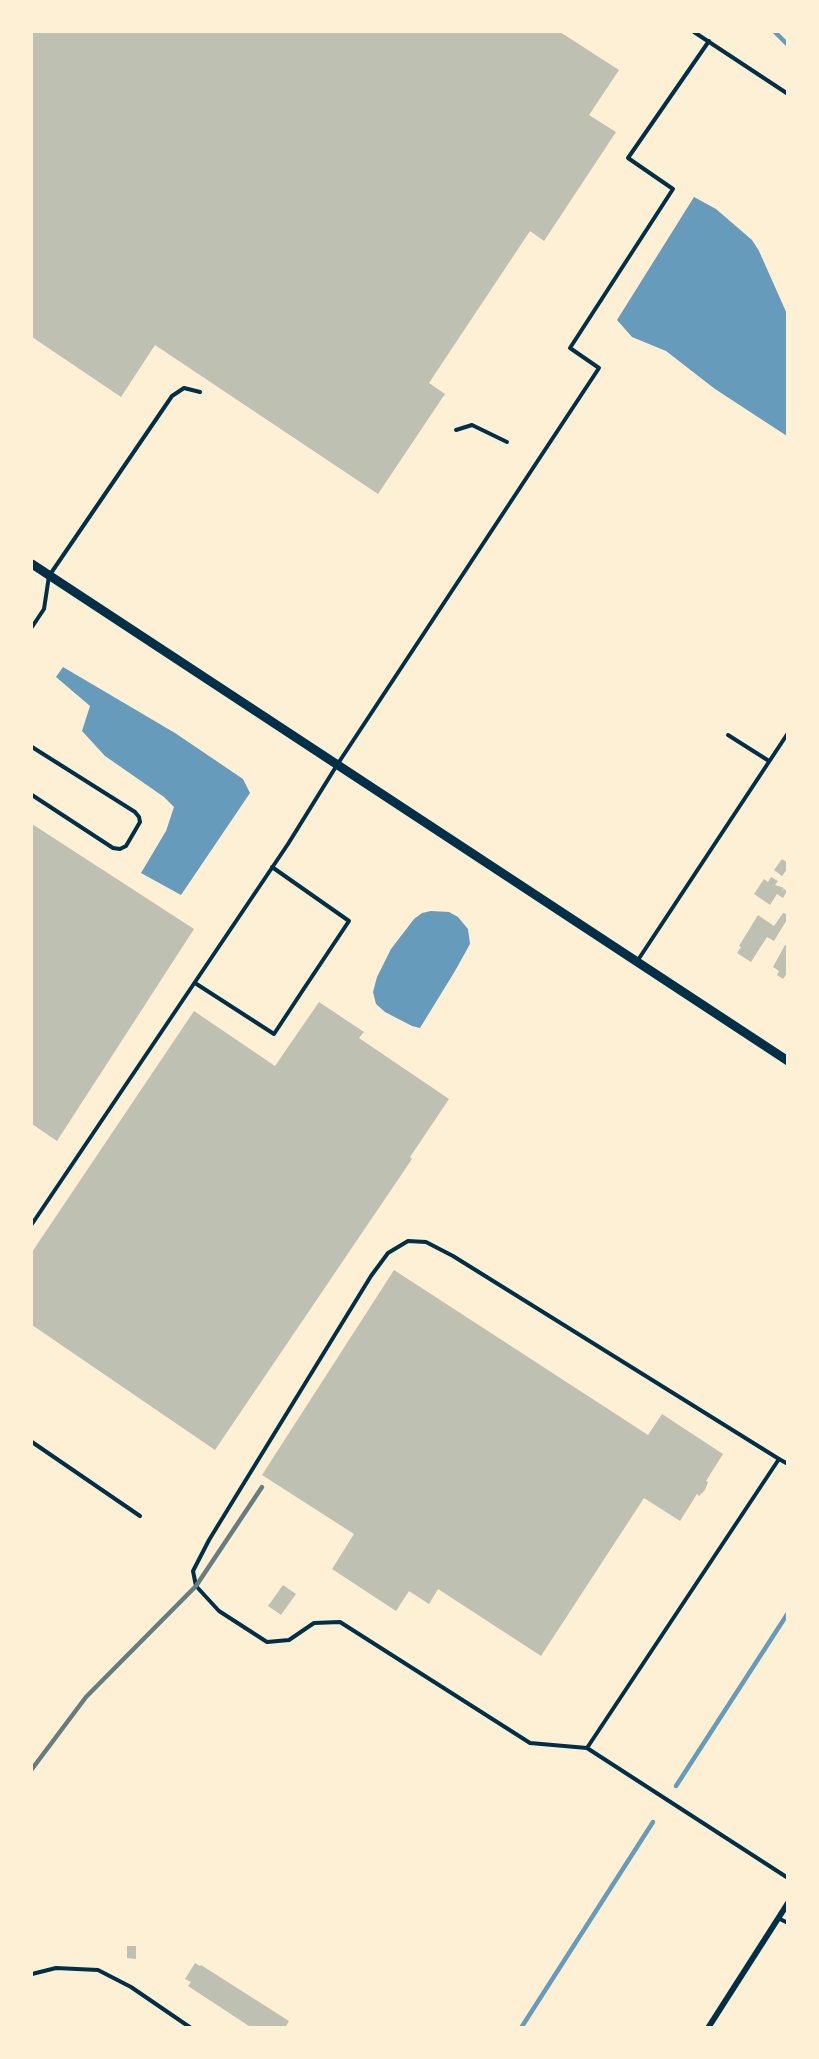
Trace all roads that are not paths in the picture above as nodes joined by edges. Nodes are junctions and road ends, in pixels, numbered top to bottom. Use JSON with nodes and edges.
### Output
{"nodes":[{"id":1,"x":694,"y":32,"type":"edge"},
{"id":2,"x":709,"y":41,"type":"junction"},
{"id":3,"x":788,"y":94,"type":"edge"},
{"id":4,"x":200,"y":392,"type":"dead end"},
{"id":5,"x":456,"y":430,"type":"dead end"},
{"id":6,"x":507,"y":441,"type":"dead end"},
{"id":7,"x":32,"y":564,"type":"edge"},
{"id":8,"x":49,"y":576,"type":"junction"},
{"id":9,"x":32,"y":627,"type":"edge"},
{"id":10,"x":788,"y":733,"type":"edge"},
{"id":11,"x":728,"y":735,"type":"dead end"},
{"id":12,"x":32,"y":747,"type":"edge"},
{"id":13,"x":769,"y":761,"type":"junction"},
{"id":14,"x":337,"y":765,"type":"junction"},
{"id":15,"x":32,"y":795,"type":"edge"},
{"id":16,"x":272,"y":867,"type":"junction"},
{"id":17,"x":637,"y":962,"type":"junction"},
{"id":18,"x":195,"y":983,"type":"junction"},
{"id":19,"x":788,"y":1061,"type":"edge"},
{"id":20,"x":32,"y":1224,"type":"edge"},
{"id":21,"x":32,"y":1442,"type":"edge"},
{"id":22,"x":779,"y":1459,"type":"junction"},
{"id":23,"x":788,"y":1464,"type":"edge"},
{"id":24,"x":140,"y":1516,"type":"dead end"},
{"id":25,"x":587,"y":1748,"type":"junction"},
{"id":26,"x":788,"y":1878,"type":"edge"},
{"id":27,"x":788,"y":1903,"type":"edge"},
{"id":28,"x":778,"y":1917,"type":"junction"},
{"id":29,"x":788,"y":1923,"type":"edge"},
{"id":30,"x":32,"y":1974,"type":"edge"},
{"id":31,"x":191,"y":2028,"type":"edge"},
{"id":32,"x":708,"y":2028,"type":"edge"}],
"edges":[{"from":1,"to":2,"type":"lane"},
{"from":2,"to":3,"type":"lane"},
{"from":2,"to":14,"type":"lane"},
{"from":4,"to":8,"type":"lane"},
{"from":5,"to":6,"type":"lane"},
{"from":7,"to":8,"type":"street"},
{"from":8,"to":9,"type":"lane"},
{"from":8,"to":14,"type":"street"},
{"from":10,"to":13,"type":"lane"},
{"from":11,"to":13,"type":"lane"},
{"from":12,"to":15,"type":"lane"},
{"from":13,"to":17,"type":"lane"},
{"from":14,"to":16,"type":"lane"},
{"from":14,"to":17,"type":"street"},
{"from":16,"to":18,"type":"lane"},
{"from":16,"to":18,"type":"lane"},
{"from":17,"to":19,"type":"street"},
{"from":18,"to":20,"type":"lane"},
{"from":21,"to":24,"type":"lane"},
{"from":22,"to":23,"type":"lane"},
{"from":22,"to":25,"type":"lane"},
{"from":22,"to":25,"type":"lane"},
{"from":25,"to":26,"type":"lane"},
{"from":27,"to":28,"type":"street"},
{"from":28,"to":29,"type":"lane"},
{"from":28,"to":32,"type":"street"},
{"from":30,"to":31,"type":"lane"}]}
